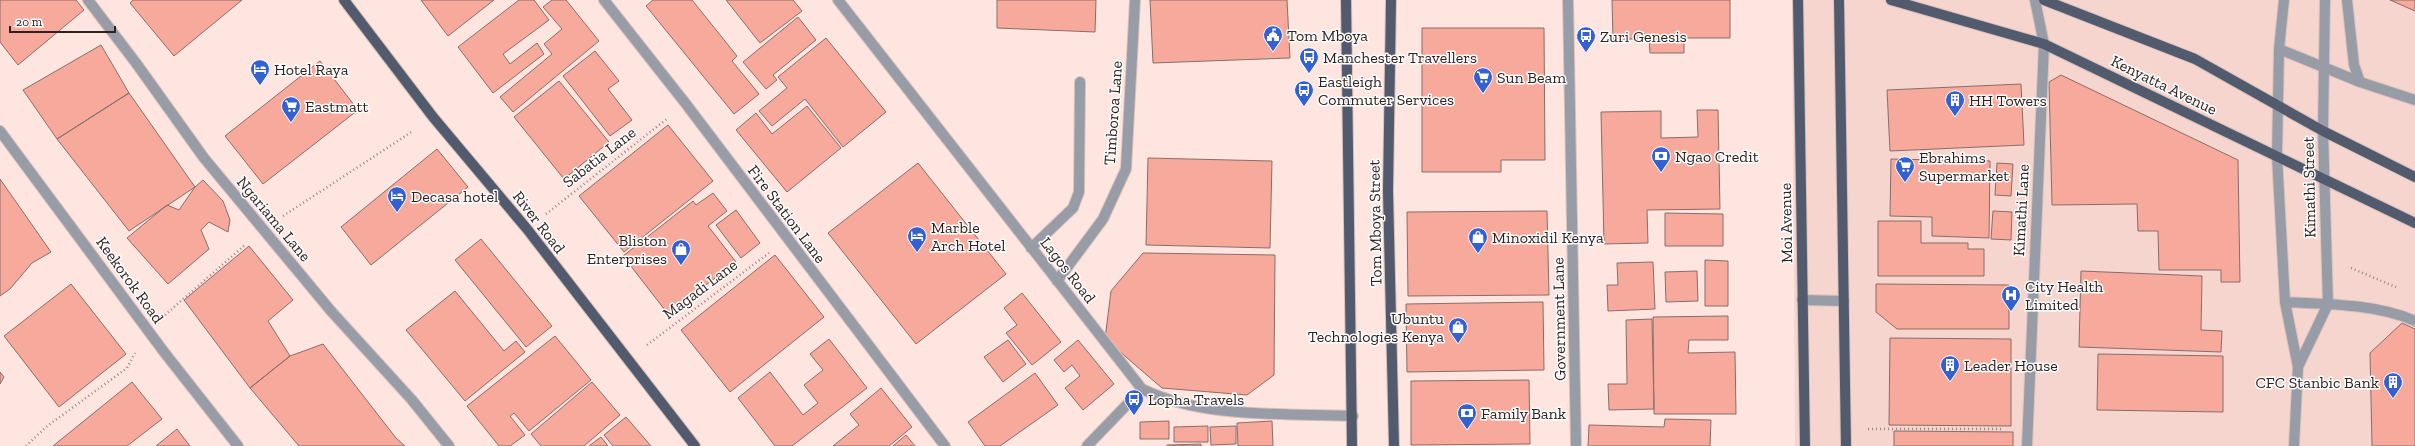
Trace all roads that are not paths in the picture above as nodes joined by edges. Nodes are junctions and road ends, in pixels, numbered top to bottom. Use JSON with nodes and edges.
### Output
{"nodes":[{"id":1,"x":88,"y":0,"type":"edge"},
{"id":2,"x":344,"y":0,"type":"edge"},
{"id":3,"x":604,"y":0,"type":"edge"},
{"id":4,"x":838,"y":0,"type":"edge"},
{"id":5,"x":1134,"y":0,"type":"edge"},
{"id":6,"x":1346,"y":0,"type":"edge"},
{"id":7,"x":1391,"y":0,"type":"edge"},
{"id":8,"x":1568,"y":0,"type":"edge"},
{"id":9,"x":1798,"y":0,"type":"edge"},
{"id":10,"x":1839,"y":0,"type":"edge"},
{"id":11,"x":1891,"y":0,"type":"edge"},
{"id":12,"x":2035,"y":0,"type":"edge"},
{"id":13,"x":2044,"y":0,"type":"edge"},
{"id":14,"x":2284,"y":0,"type":"edge"},
{"id":15,"x":2325,"y":0,"type":"edge"},
{"id":16,"x":2347,"y":0,"type":"edge"},
{"id":17,"x":2044,"y":44,"type":"junction"},
{"id":18,"x":2279,"y":49,"type":"junction"},
{"id":19,"x":2325,"y":68,"type":"junction"},
{"id":20,"x":1080,"y":82,"type":"dead end"},
{"id":21,"x":2360,"y":82,"type":"junction"},
{"id":22,"x":2415,"y":100,"type":"edge"},
{"id":23,"x":2278,"y":104,"type":"junction"},
{"id":24,"x":2323,"y":130,"type":"junction"},
{"id":25,"x":0,"y":131,"type":"edge"},
{"id":26,"x":2277,"y":156,"type":"junction"},
{"id":27,"x":2415,"y":177,"type":"edge"},
{"id":28,"x":2324,"y":180,"type":"junction"},
{"id":29,"x":2415,"y":223,"type":"edge"},
{"id":30,"x":1031,"y":248,"type":"junction"},
{"id":31,"x":1057,"y":281,"type":"junction"},
{"id":32,"x":1802,"y":300,"type":"junction"},
{"id":33,"x":1844,"y":301,"type":"junction"},
{"id":34,"x":2286,"y":302,"type":"junction"},
{"id":35,"x":2328,"y":304,"type":"junction"},
{"id":36,"x":2415,"y":321,"type":"edge"},
{"id":37,"x":2298,"y":367,"type":"junction"},
{"id":38,"x":1142,"y":389,"type":"junction"},
{"id":39,"x":1353,"y":416,"type":"junction"},
{"id":40,"x":238,"y":446,"type":"edge"},
{"id":41,"x":449,"y":446,"type":"edge"},
{"id":42,"x":694,"y":446,"type":"edge"},
{"id":43,"x":945,"y":446,"type":"edge"},
{"id":44,"x":1086,"y":446,"type":"edge"},
{"id":45,"x":1352,"y":446,"type":"edge"},
{"id":46,"x":1394,"y":446,"type":"edge"},
{"id":47,"x":1576,"y":446,"type":"edge"},
{"id":48,"x":1805,"y":446,"type":"edge"},
{"id":49,"x":1846,"y":446,"type":"edge"},
{"id":50,"x":2027,"y":446,"type":"edge"},
{"id":51,"x":2294,"y":446,"type":"edge"}],
"edges":[{"from":1,"to":41,"type":"street","name":"Ngariama Lane"},
{"from":2,"to":42,"type":"main road","name":"River Road"},
{"from":3,"to":43,"type":"street","name":"Fire Station Lane"},
{"from":4,"to":30,"type":"street","name":"Lagos Road"},
{"from":5,"to":31,"type":"street","name":"Timboroa Lane"},
{"from":6,"to":39,"type":"main road","name":"Tom Mboya Street"},
{"from":7,"to":46,"type":"main road","name":"Tom Mboya Street"},
{"from":8,"to":47,"type":"street","name":"Government Lane"},
{"from":9,"to":32,"type":"main road","name":"Moi Avenue"},
{"from":10,"to":33,"type":"main road"},
{"from":11,"to":17,"type":"main road","name":"Kenyatta Avenue"},
{"from":12,"to":17,"type":"street","name":"Kimathi Lane"},
{"from":13,"to":23,"type":"main road","name":"Kenyatta Avenue"},
{"from":14,"to":18,"type":"street","name":"Kimathi Street"},
{"from":15,"to":19,"type":"street","name":"Kimathi Street"},
{"from":16,"to":21,"type":"street"},
{"from":17,"to":26,"type":"main road","name":"Kenyatta Avenue"},
{"from":17,"to":50,"type":"street","name":"Kimathi Lane"},
{"from":18,"to":19,"type":"street"},
{"from":18,"to":23,"type":"street","name":"Kimathi Street"},
{"from":19,"to":21,"type":"street"},
{"from":19,"to":24,"type":"street","name":"Kimathi Street"},
{"from":20,"to":30,"type":"street"},
{"from":21,"to":22,"type":"street"},
{"from":23,"to":24,"type":"main road","name":"Kenyatta Avenue"},
{"from":23,"to":26,"type":"street","name":"Kimathi Street"},
{"from":24,"to":27,"type":"main road","name":"Kenyatta Avenue"},
{"from":24,"to":28,"type":"street","name":"Kimathi Street"},
{"from":25,"to":40,"type":"street","name":"Keekorok Road"},
{"from":26,"to":28,"type":"main road","name":"Kenyatta Avenue"},
{"from":26,"to":34,"type":"street","name":"Kimathi Street"},
{"from":28,"to":29,"type":"main road","name":"Kenyatta Avenue"},
{"from":28,"to":35,"type":"street","name":"Kimathi Street"},
{"from":30,"to":31,"type":"street","name":"Lagos Road"},
{"from":31,"to":38,"type":"street","name":"Lagos Road"},
{"from":32,"to":33,"type":"street"},
{"from":32,"to":48,"type":"main road","name":"Moi Avenue"},
{"from":33,"to":49,"type":"main road"},
{"from":34,"to":35,"type":"street"},
{"from":34,"to":37,"type":"street","name":"Kimathi Street"},
{"from":35,"to":36,"type":"street"},
{"from":35,"to":37,"type":"street","name":"Kimathi Street"},
{"from":37,"to":51,"type":"street","name":"Kimathi Street"},
{"from":38,"to":39,"type":"street","name":"Lagos Road"},
{"from":38,"to":44,"type":"street"},
{"from":39,"to":45,"type":"main road","name":"Tom Mboya Street"}]}
